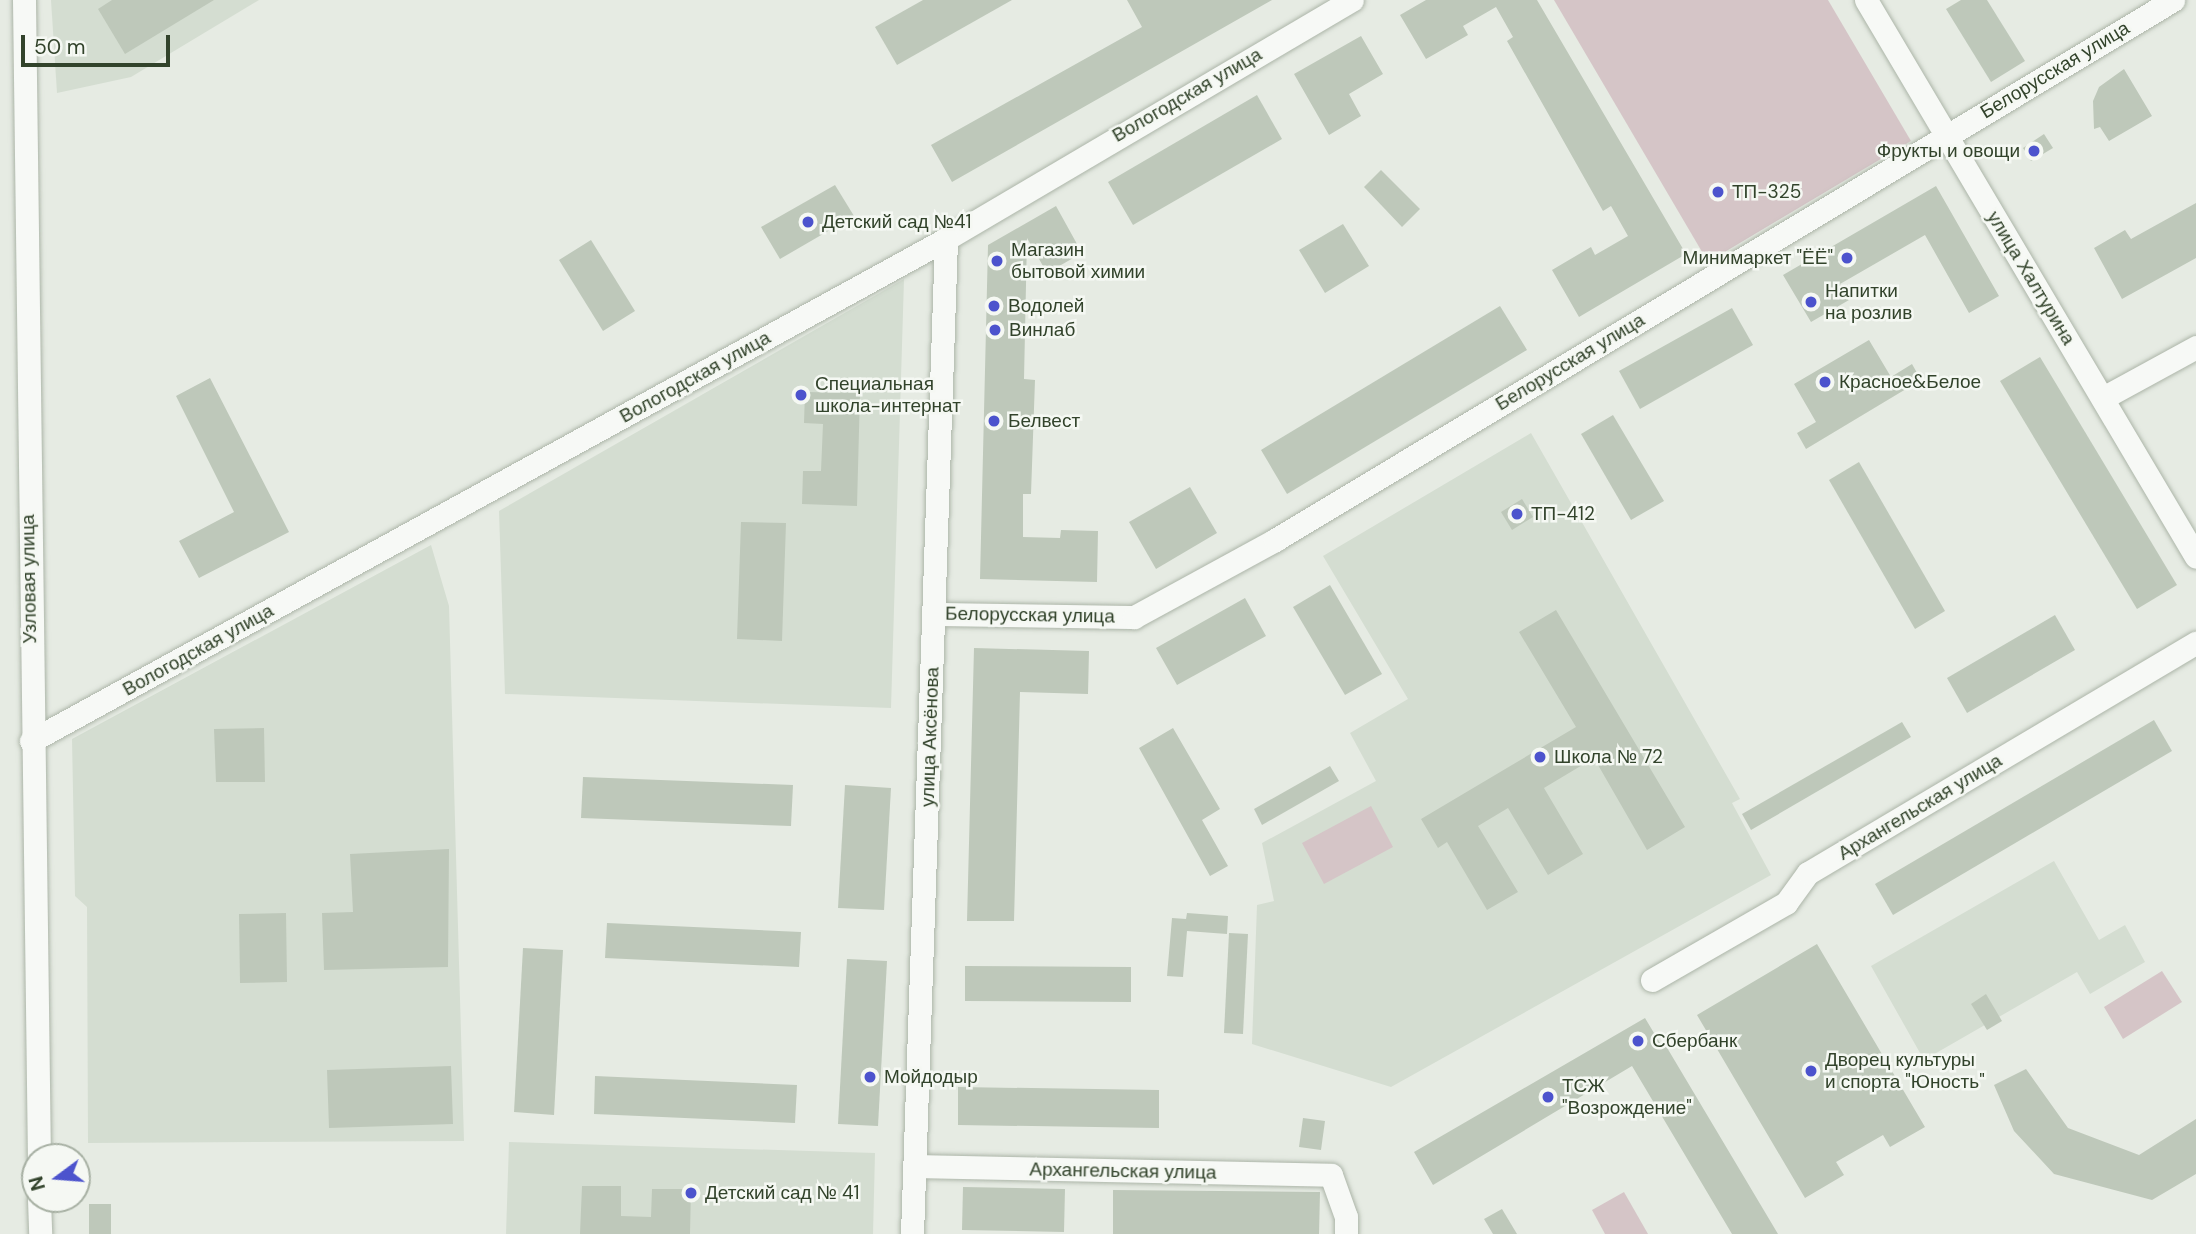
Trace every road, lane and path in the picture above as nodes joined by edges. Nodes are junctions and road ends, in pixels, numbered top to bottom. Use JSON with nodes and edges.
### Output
{"nodes":[{"id":1,"x":24,"y":0,"type":"edge"},
{"id":2,"x":1352,"y":0,"type":"edge"},
{"id":3,"x":1867,"y":0,"type":"edge"},
{"id":4,"x":2173,"y":0,"type":"edge"},
{"id":5,"x":1946,"y":135,"type":"junction"},
{"id":6,"x":946,"y":239,"type":"junction"},
{"id":7,"x":2196,"y":347,"type":"edge"},
{"id":8,"x":2103,"y":398,"type":"junction"},
{"id":9,"x":2196,"y":557,"type":"edge"},
{"id":10,"x":934,"y":614,"type":"junction"},
{"id":11,"x":2196,"y":643,"type":"edge"},
{"id":12,"x":31,"y":741,"type":"junction"},
{"id":13,"x":1652,"y":980,"type":"dead end"},
{"id":14,"x":38,"y":1143,"type":"edge"},
{"id":15,"x":914,"y":1166,"type":"junction"},
{"id":16,"x":39,"y":1213,"type":"edge"},
{"id":17,"x":40,"y":1234,"type":"edge"},
{"id":18,"x":912,"y":1234,"type":"edge"},
{"id":19,"x":1346,"y":1234,"type":"edge"}],
"edges":[{"from":1,"to":12,"type":"street","name":"Узловая улица"},
{"from":2,"to":6,"type":"street","name":"Вологодская улица"},
{"from":3,"to":5,"type":"street","name":"улица Халтурина"},
{"from":4,"to":5,"type":"street","name":"Белорусская улица"},
{"from":5,"to":8,"type":"street","name":"улица Халтурина"},
{"from":5,"to":10,"type":"street","name":"Белорусская улица"},
{"from":6,"to":10,"type":"street","name":"улица Аксёнова"},
{"from":6,"to":12,"type":"street","name":"Вологодская улица"},
{"from":7,"to":8,"type":"street"},
{"from":8,"to":9,"type":"street","name":"улица Халтурина"},
{"from":10,"to":15,"type":"street","name":"улица Аксёнова"},
{"from":11,"to":13,"type":"street","name":"Архангельская улица"},
{"from":12,"to":14,"type":"street","name":"Узловая улица"},
{"from":15,"to":18,"type":"street","name":"улица Аксёнова"},
{"from":15,"to":19,"type":"street","name":"Архангельская улица"},
{"from":16,"to":17,"type":"street"}]}
